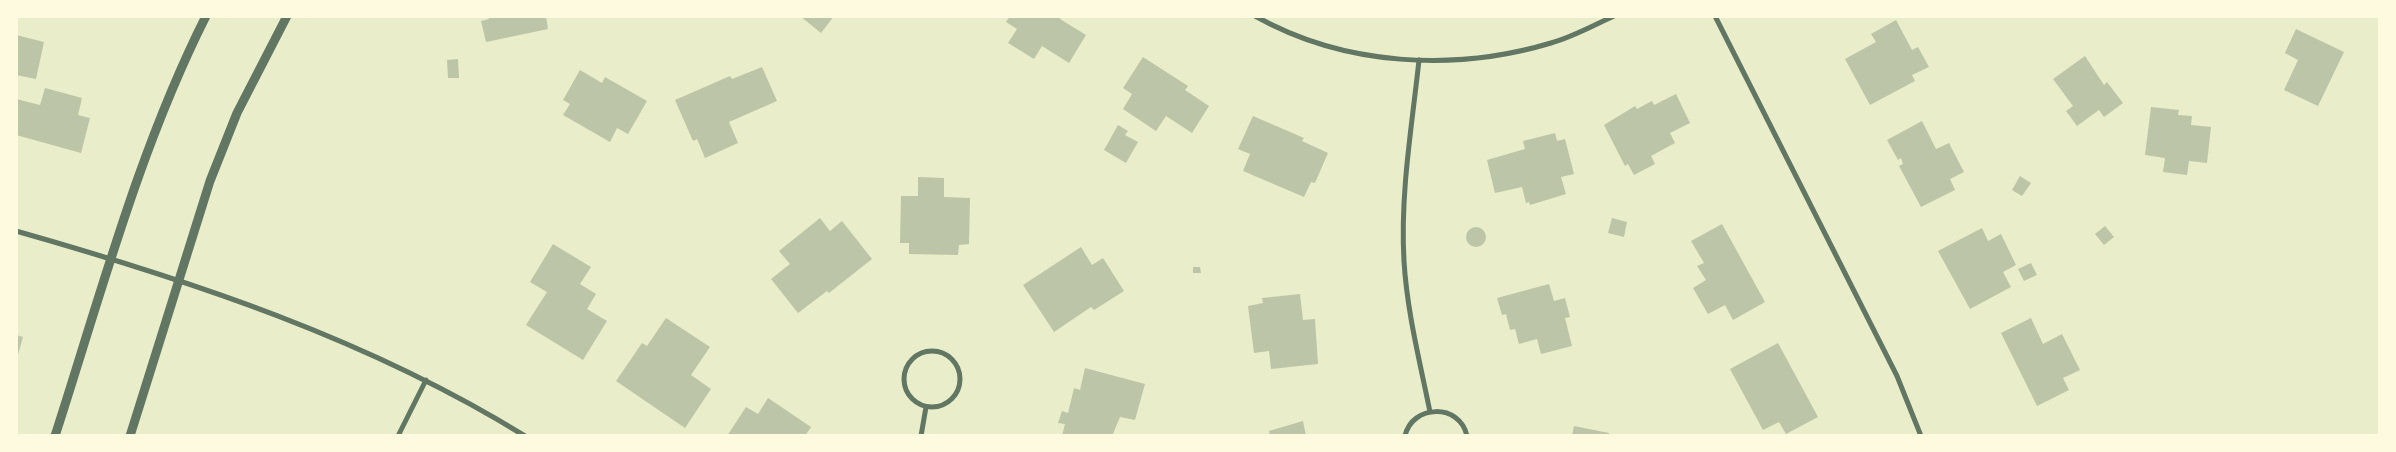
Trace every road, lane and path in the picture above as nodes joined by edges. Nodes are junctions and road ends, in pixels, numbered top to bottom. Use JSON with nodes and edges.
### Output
{"nodes":[{"id":1,"x":206,"y":16,"type":"edge"},
{"id":2,"x":287,"y":16,"type":"edge"},
{"id":3,"x":1254,"y":16,"type":"edge"},
{"id":4,"x":1614,"y":16,"type":"edge"},
{"id":5,"x":1715,"y":16,"type":"edge"},
{"id":6,"x":1419,"y":60,"type":"junction"},
{"id":7,"x":16,"y":231,"type":"edge"},
{"id":8,"x":112,"y":259,"type":"junction"},
{"id":9,"x":178,"y":280,"type":"junction"},
{"id":10,"x":426,"y":380,"type":"junction"},
{"id":11,"x":926,"y":407,"type":"junction"},
{"id":12,"x":1430,"y":412,"type":"junction"},
{"id":13,"x":55,"y":436,"type":"edge"},
{"id":14,"x":130,"y":436,"type":"edge"},
{"id":15,"x":398,"y":436,"type":"edge"},
{"id":16,"x":525,"y":436,"type":"edge"},
{"id":17,"x":921,"y":436,"type":"edge"},
{"id":18,"x":1405,"y":436,"type":"edge"},
{"id":19,"x":1467,"y":436,"type":"edge"},
{"id":20,"x":1921,"y":436,"type":"edge"}],
"edges":[{"from":1,"to":8,"type":"street"},
{"from":2,"to":9,"type":"street"},
{"from":3,"to":6,"type":"street"},
{"from":4,"to":6,"type":"street"},
{"from":5,"to":20,"type":"street"},
{"from":6,"to":12,"type":"street"},
{"from":7,"to":8,"type":"street"},
{"from":8,"to":9,"type":"street"},
{"from":8,"to":13,"type":"street"},
{"from":9,"to":10,"type":"street"},
{"from":9,"to":14,"type":"street"},
{"from":10,"to":15,"type":"street"},
{"from":10,"to":16,"type":"street"},
{"from":11,"to":11,"type":"street"},
{"from":11,"to":17,"type":"street"},
{"from":12,"to":18,"type":"street"},
{"from":12,"to":19,"type":"street"}]}
